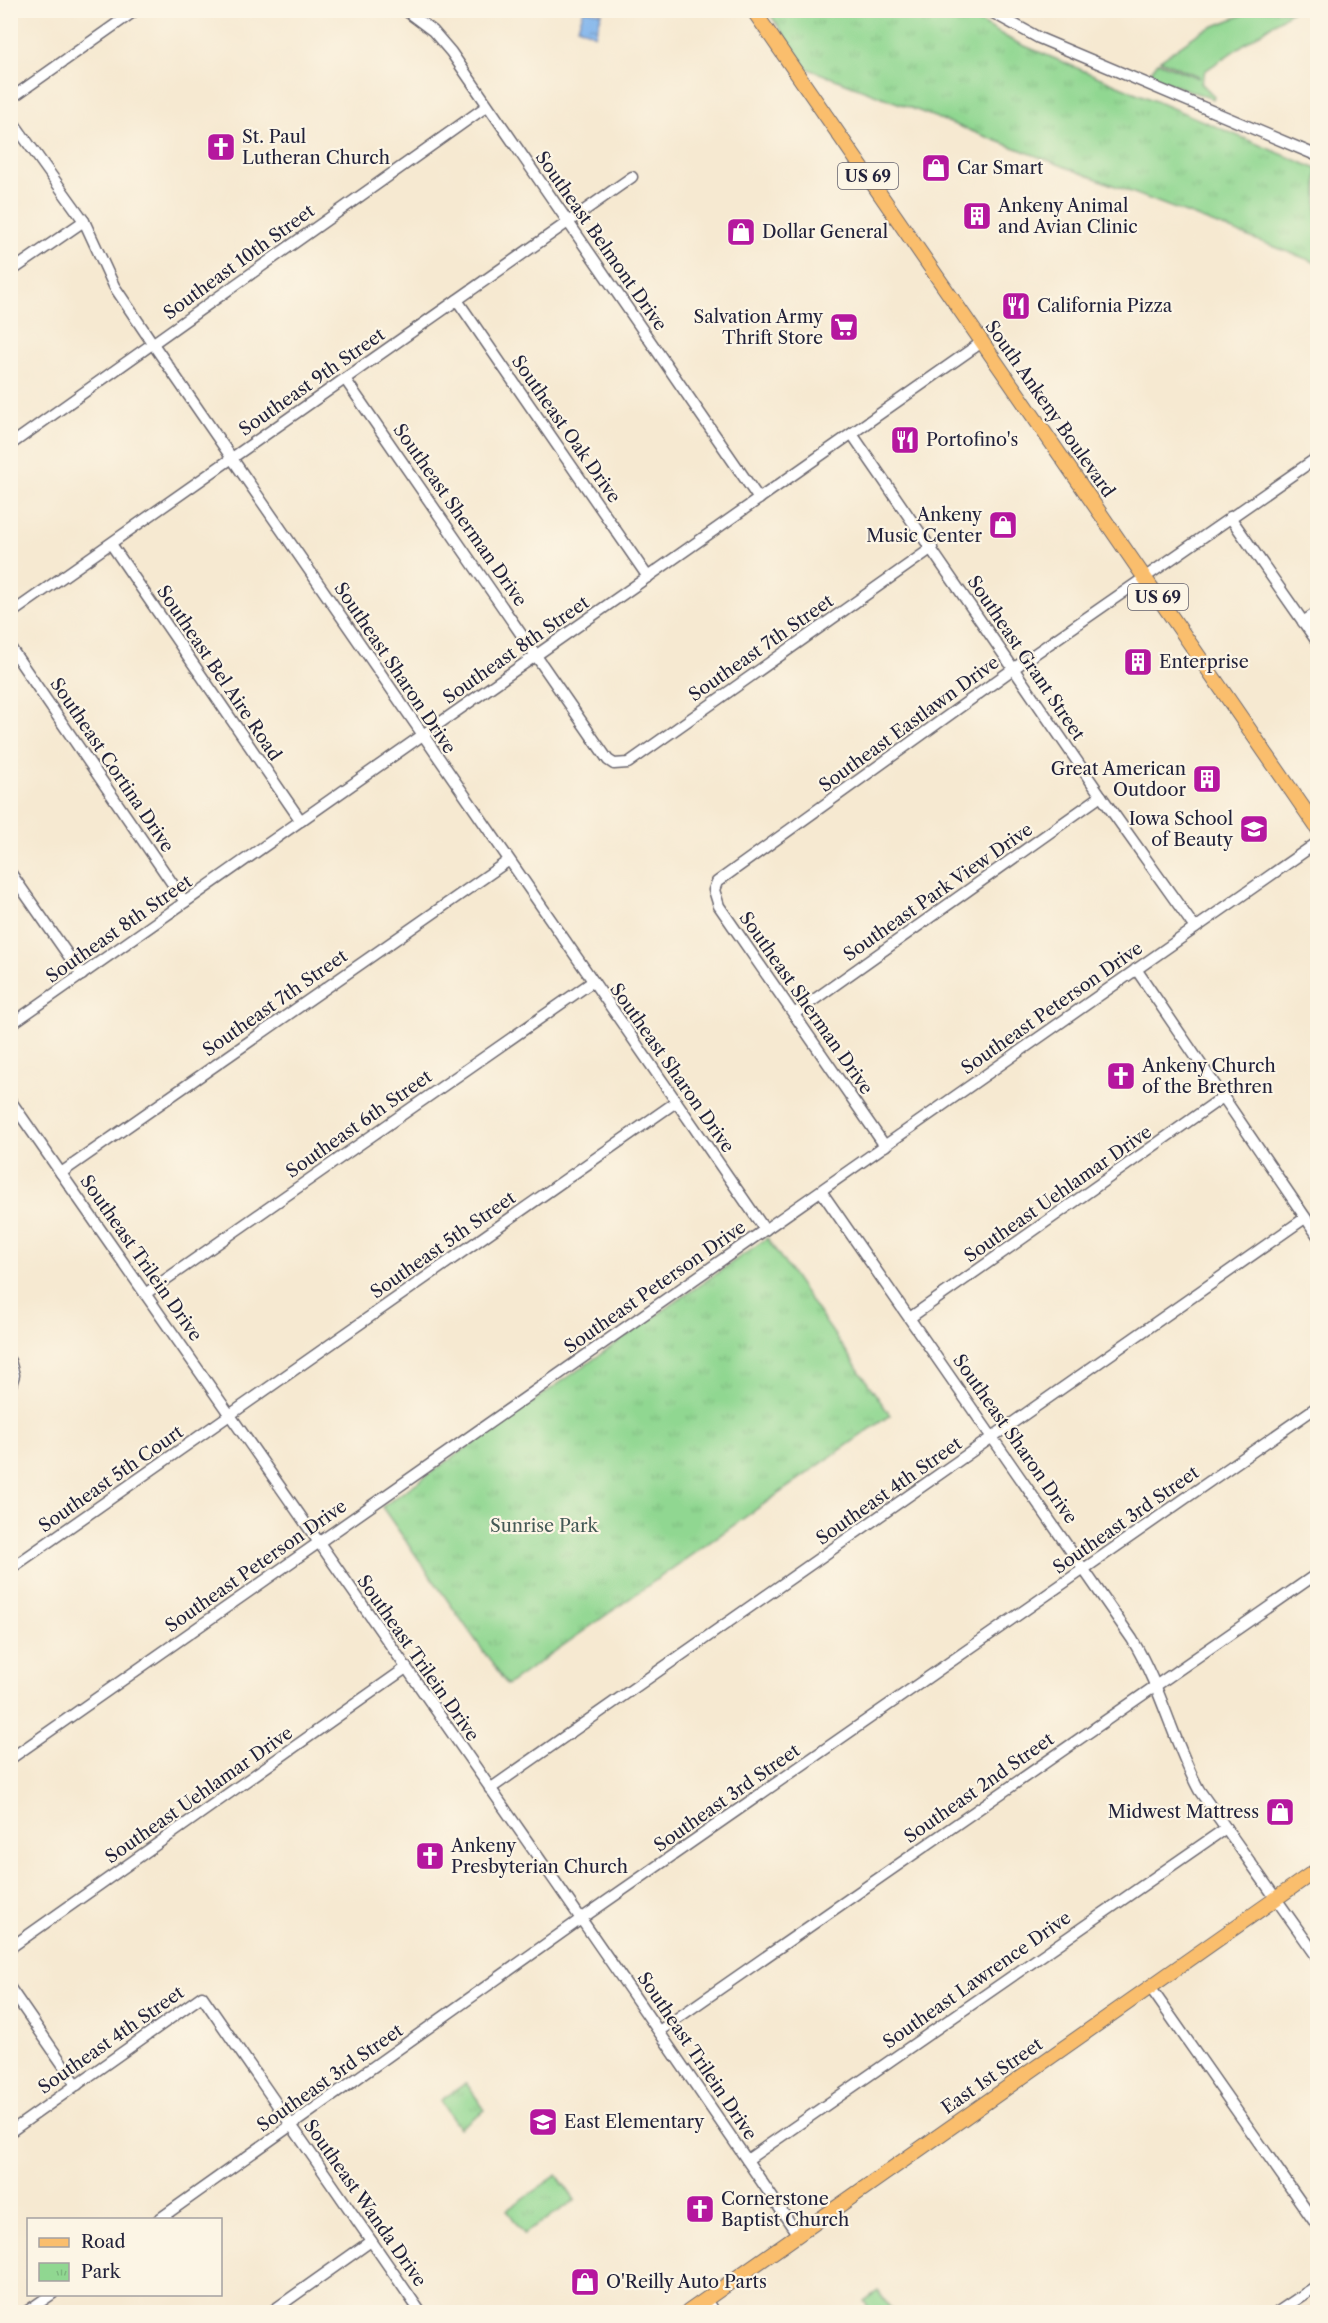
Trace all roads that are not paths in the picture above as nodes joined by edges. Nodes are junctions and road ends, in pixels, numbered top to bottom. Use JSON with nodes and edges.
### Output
{"nodes":[{"id":1,"x":136,"y":10,"type":"edge"},
{"id":2,"x":405,"y":10,"type":"edge"},
{"id":3,"x":753,"y":10,"type":"edge"},
{"id":4,"x":988,"y":10,"type":"edge"},
{"id":5,"x":10,"y":99,"type":"edge"},
{"id":6,"x":487,"y":106,"type":"junction"},
{"id":7,"x":10,"y":118,"type":"edge"},
{"id":8,"x":1317,"y":156,"type":"edge"},
{"id":9,"x":632,"y":177,"type":"dead end"},
{"id":10,"x":84,"y":221,"type":"junction"},
{"id":11,"x":568,"y":221,"type":"junction"},
{"id":12,"x":10,"y":272,"type":"edge"},
{"id":13,"x":457,"y":300,"type":"junction"},
{"id":14,"x":982,"y":342,"type":"junction"},
{"id":15,"x":153,"y":344,"type":"junction"},
{"id":16,"x":345,"y":379,"type":"junction"},
{"id":17,"x":852,"y":434,"type":"junction"},
{"id":18,"x":10,"y":445,"type":"edge"},
{"id":19,"x":1317,"y":457,"type":"edge"},
{"id":20,"x":232,"y":458,"type":"junction"},
{"id":21,"x":759,"y":499,"type":"junction"},
{"id":22,"x":1230,"y":517,"type":"junction"},
{"id":23,"x":111,"y":544,"type":"junction"},
{"id":24,"x":932,"y":548,"type":"junction"},
{"id":25,"x":648,"y":578,"type":"junction"},
{"id":26,"x":1145,"y":578,"type":"junction"},
{"id":27,"x":1317,"y":612,"type":"edge"},
{"id":28,"x":10,"y":614,"type":"edge"},
{"id":29,"x":1303,"y":622,"type":"junction"},
{"id":30,"x":1316,"y":639,"type":"edge"},
{"id":31,"x":10,"y":647,"type":"edge"},
{"id":32,"x":537,"y":655,"type":"junction"},
{"id":33,"x":1013,"y":669,"type":"junction"},
{"id":34,"x":422,"y":736,"type":"junction"},
{"id":35,"x":608,"y":760,"type":"joint"},
{"id":36,"x":1101,"y":796,"type":"junction"},
{"id":37,"x":301,"y":821,"type":"junction"},
{"id":38,"x":1317,"y":829,"type":"edge"},
{"id":39,"x":1317,"y":842,"type":"edge"},
{"id":40,"x":508,"y":861,"type":"junction"},
{"id":41,"x":10,"y":872,"type":"edge"},
{"id":42,"x":721,"y":876,"type":"joint"},
{"id":43,"x":185,"y":902,"type":"junction"},
{"id":44,"x":1195,"y":928,"type":"junction"},
{"id":45,"x":1136,"y":969,"type":"junction"},
{"id":46,"x":82,"y":975,"type":"junction"},
{"id":47,"x":592,"y":982,"type":"junction"},
{"id":48,"x":794,"y":1014,"type":"junction"},
{"id":49,"x":10,"y":1025,"type":"edge"},
{"id":50,"x":1223,"y":1097,"type":"junction"},
{"id":51,"x":10,"y":1100,"type":"edge"},
{"id":52,"x":676,"y":1102,"type":"junction"},
{"id":53,"x":885,"y":1146,"type":"junction"},
{"id":54,"x":61,"y":1173,"type":"junction"},
{"id":55,"x":822,"y":1191,"type":"junction"},
{"id":56,"x":1305,"y":1218,"type":"junction"},
{"id":57,"x":765,"y":1230,"type":"junction"},
{"id":58,"x":1317,"y":1236,"type":"edge"},
{"id":59,"x":145,"y":1294,"type":"junction"},
{"id":60,"x":911,"y":1317,"type":"junction"},
{"id":61,"x":10,"y":1361,"type":"edge"},
{"id":62,"x":10,"y":1388,"type":"edge"},
{"id":63,"x":1317,"y":1406,"type":"edge"},
{"id":64,"x":230,"y":1415,"type":"junction"},
{"id":65,"x":995,"y":1438,"type":"junction"},
{"id":66,"x":318,"y":1542,"type":"junction"},
{"id":67,"x":10,"y":1569,"type":"edge"},
{"id":68,"x":1085,"y":1570,"type":"junction"},
{"id":69,"x":1317,"y":1573,"type":"edge"},
{"id":70,"x":406,"y":1668,"type":"junction"},
{"id":71,"x":1157,"y":1686,"type":"junction"},
{"id":72,"x":10,"y":1759,"type":"edge"},
{"id":73,"x":490,"y":1789,"type":"junction"},
{"id":74,"x":1226,"y":1828,"type":"junction"},
{"id":75,"x":1317,"y":1869,"type":"edge"},
{"id":76,"x":1276,"y":1898,"type":"junction"},
{"id":77,"x":581,"y":1919,"type":"junction"},
{"id":78,"x":10,"y":1948,"type":"edge"},
{"id":79,"x":1317,"y":1958,"type":"edge"},
{"id":80,"x":1150,"y":1987,"type":"junction"},
{"id":81,"x":10,"y":1988,"type":"edge"},
{"id":82,"x":202,"y":1996,"type":"joint"},
{"id":83,"x":659,"y":2031,"type":"junction"},
{"id":84,"x":77,"y":2085,"type":"junction"},
{"id":85,"x":291,"y":2125,"type":"junction"},
{"id":86,"x":10,"y":2132,"type":"edge"},
{"id":87,"x":747,"y":2160,"type":"junction"},
{"id":88,"x":161,"y":2218,"type":"edge"},
{"id":89,"x":1317,"y":2227,"type":"edge"},
{"id":90,"x":798,"y":2235,"type":"junction"},
{"id":91,"x":371,"y":2241,"type":"junction"},
{"id":92,"x":1317,"y":2285,"type":"edge"},
{"id":93,"x":51,"y":2296,"type":"edge"},
{"id":94,"x":706,"y":2300,"type":"junction"},
{"id":95,"x":419,"y":2310,"type":"dead end"},
{"id":96,"x":26,"y":2313,"type":"edge"},
{"id":97,"x":271,"y":2313,"type":"edge"},
{"id":98,"x":688,"y":2313,"type":"edge"},
{"id":99,"x":714,"y":2313,"type":"edge"},
{"id":100,"x":1278,"y":2313,"type":"edge"}],
"edges":[{"from":1,"to":5,"type":"street"},
{"from":2,"to":6,"type":"street","name":"Southeast Belmont Drive"},
{"from":3,"to":14,"type":"main road","name":"South Ankeny Boulevard","number":"US 69"},
{"from":4,"to":8,"type":"street"},
{"from":6,"to":11,"type":"street","name":"Southeast Belmont Drive"},
{"from":6,"to":15,"type":"street","name":"Southeast 10th Street"},
{"from":7,"to":10,"type":"street","name":"Southeast Sharon Drive"},
{"from":9,"to":11,"type":"street","name":"Southeast 9th Street"},
{"from":10,"to":12,"type":"street"},
{"from":10,"to":15,"type":"street","name":"Southeast Sharon Drive"},
{"from":11,"to":13,"type":"street","name":"Southeast 9th Street"},
{"from":11,"to":21,"type":"street","name":"Southeast Belmont Drive"},
{"from":13,"to":16,"type":"street","name":"Southeast 9th Street"},
{"from":13,"to":25,"type":"street","name":"Southeast Oak Drive"},
{"from":14,"to":17,"type":"street","name":"Southeast 8th Street"},
{"from":14,"to":26,"type":"main road","name":"South Ankeny Boulevard","number":"US 69"},
{"from":15,"to":18,"type":"street","name":"Southeast 10th Street"},
{"from":15,"to":20,"type":"street","name":"Southeast Sharon Drive"},
{"from":16,"to":20,"type":"street","name":"Southeast 9th Street"},
{"from":16,"to":32,"type":"street","name":"Southeast Sherman Drive"},
{"from":17,"to":21,"type":"street","name":"Southeast 8th Street"},
{"from":17,"to":24,"type":"street","name":"Southeast Grant Street"},
{"from":19,"to":22,"type":"street","name":"Southeast Eastlawn Drive"},
{"from":20,"to":23,"type":"street","name":"Southeast 9th Street"},
{"from":20,"to":34,"type":"street","name":"Southeast Sharon Drive"},
{"from":21,"to":25,"type":"street","name":"Southeast 8th Street"},
{"from":22,"to":26,"type":"street","name":"Southeast Eastlawn Drive"},
{"from":22,"to":29,"type":"street"},
{"from":23,"to":28,"type":"street","name":"Southeast 9th Street"},
{"from":23,"to":37,"type":"street","name":"Southeast Bel Aire Road"},
{"from":24,"to":33,"type":"street","name":"Southeast Grant Street"},
{"from":24,"to":35,"type":"street","name":"Southeast 7th Street"},
{"from":25,"to":32,"type":"street","name":"Southeast 8th Street"},
{"from":26,"to":33,"type":"street","name":"Southeast Eastlawn Drive"},
{"from":26,"to":38,"type":"main road","name":"South Ankeny Boulevard","number":"US 69"},
{"from":27,"to":29,"type":"street"},
{"from":29,"to":30,"type":"street"},
{"from":31,"to":43,"type":"street","name":"Southeast Cortina Drive"},
{"from":32,"to":34,"type":"street","name":"Southeast 8th Street"},
{"from":32,"to":35,"type":"street","name":"Southeast Sherman Drive"},
{"from":33,"to":36,"type":"street","name":"Southeast Grant Street"},
{"from":33,"to":42,"type":"street","name":"Southeast Eastlawn Drive"},
{"from":34,"to":37,"type":"street","name":"Southeast 8th Street"},
{"from":34,"to":40,"type":"street","name":"Southeast Sharon Drive"},
{"from":36,"to":44,"type":"street","name":"Southeast Grant Street"},
{"from":36,"to":48,"type":"street","name":"Southeast Park View Drive"},
{"from":37,"to":43,"type":"street","name":"Southeast 8th Street"},
{"from":39,"to":44,"type":"street","name":"Southeast Peterson Drive"},
{"from":40,"to":47,"type":"street","name":"Southeast Sharon Drive"},
{"from":40,"to":54,"type":"street","name":"Southeast 7th Street"},
{"from":41,"to":46,"type":"street"},
{"from":42,"to":48,"type":"street","name":"Southeast Sherman Drive"},
{"from":43,"to":46,"type":"street","name":"Southeast 8th Street"},
{"from":44,"to":45,"type":"street","name":"Southeast Peterson Drive"},
{"from":45,"to":50,"type":"street"},
{"from":45,"to":53,"type":"street","name":"Southeast Peterson Drive"},
{"from":46,"to":49,"type":"street","name":"Southeast 8th Street"},
{"from":47,"to":52,"type":"street","name":"Southeast Sharon Drive"},
{"from":47,"to":59,"type":"street","name":"Southeast 6th Street"},
{"from":48,"to":53,"type":"street","name":"Southeast Sherman Drive"},
{"from":50,"to":56,"type":"street"},
{"from":50,"to":60,"type":"street","name":"Southeast Uehlamar Drive"},
{"from":51,"to":54,"type":"street","name":"Southeast Trilein Drive"},
{"from":52,"to":57,"type":"street","name":"Southeast Sharon Drive"},
{"from":52,"to":64,"type":"street","name":"Southeast 5th Street"},
{"from":53,"to":55,"type":"street","name":"Southeast Peterson Drive"},
{"from":54,"to":59,"type":"street","name":"Southeast Trilein Drive"},
{"from":55,"to":57,"type":"street","name":"Southeast Peterson Drive"},
{"from":55,"to":60,"type":"street","name":"Southeast Sharon Drive"},
{"from":56,"to":58,"type":"street"},
{"from":56,"to":65,"type":"street","name":"Southeast 4th Street"},
{"from":57,"to":66,"type":"street","name":"Southeast Peterson Drive"},
{"from":59,"to":64,"type":"street","name":"Southeast Trilein Drive"},
{"from":60,"to":65,"type":"street","name":"Southeast Sharon Drive"},
{"from":61,"to":62,"type":"street"},
{"from":63,"to":68,"type":"street","name":"Southeast 3rd Street"},
{"from":64,"to":66,"type":"street","name":"Southeast Trilein Drive"},
{"from":64,"to":67,"type":"street","name":"Southeast 5th Court"},
{"from":65,"to":68,"type":"street","name":"Southeast Sharon Drive"},
{"from":65,"to":73,"type":"street","name":"Southeast 4th Street"},
{"from":66,"to":70,"type":"street","name":"Southeast Trilein Drive"},
{"from":66,"to":72,"type":"street","name":"Southeast Peterson Drive"},
{"from":68,"to":71,"type":"street","name":"Southeast Sharon Drive"},
{"from":68,"to":77,"type":"street","name":"Southeast 3rd Street"},
{"from":69,"to":71,"type":"street","name":"Southeast 2nd Street"},
{"from":70,"to":73,"type":"street","name":"Southeast Trilein Drive"},
{"from":70,"to":78,"type":"street","name":"Southeast Uehlamar Drive"},
{"from":71,"to":74,"type":"street","name":"Southeast Sharon Drive"},
{"from":71,"to":83,"type":"street","name":"Southeast 2nd Street"},
{"from":73,"to":77,"type":"street","name":"Southeast Trilein Drive"},
{"from":74,"to":76,"type":"street","name":"Southeast Sharon Drive"},
{"from":74,"to":87,"type":"street","name":"Southeast Lawrence Drive"},
{"from":75,"to":76,"type":"main road","name":"East 1st Street"},
{"from":76,"to":79,"type":"street","name":"Southeast Sharon Drive"},
{"from":76,"to":80,"type":"main road","name":"East 1st Street"},
{"from":77,"to":83,"type":"street","name":"Southeast Trilein Drive"},
{"from":77,"to":85,"type":"street","name":"Southeast 3rd Street"},
{"from":80,"to":89,"type":"street"},
{"from":80,"to":90,"type":"main road","name":"East 1st Street"},
{"from":81,"to":84,"type":"street"},
{"from":82,"to":84,"type":"street","name":"Southeast 4th Street"},
{"from":82,"to":85,"type":"street","name":"Southeast Wanda Drive"},
{"from":83,"to":87,"type":"street","name":"Southeast Trilein Drive"},
{"from":84,"to":86,"type":"street","name":"Southeast 4th Street"},
{"from":85,"to":88,"type":"street","name":"Southeast 3rd Street"},
{"from":85,"to":91,"type":"street","name":"Southeast Wanda Drive"},
{"from":87,"to":90,"type":"street","name":"Southeast Trilein Drive"},
{"from":90,"to":94,"type":"main road","name":"East 1st Street"},
{"from":91,"to":95,"type":"street","name":"Southeast Wanda Drive"},
{"from":91,"to":97,"type":"street"},
{"from":92,"to":100,"type":"street"},
{"from":93,"to":96,"type":"street"},
{"from":94,"to":98,"type":"main road","name":"East 1st Street"},
{"from":94,"to":99,"type":"street"}]}
